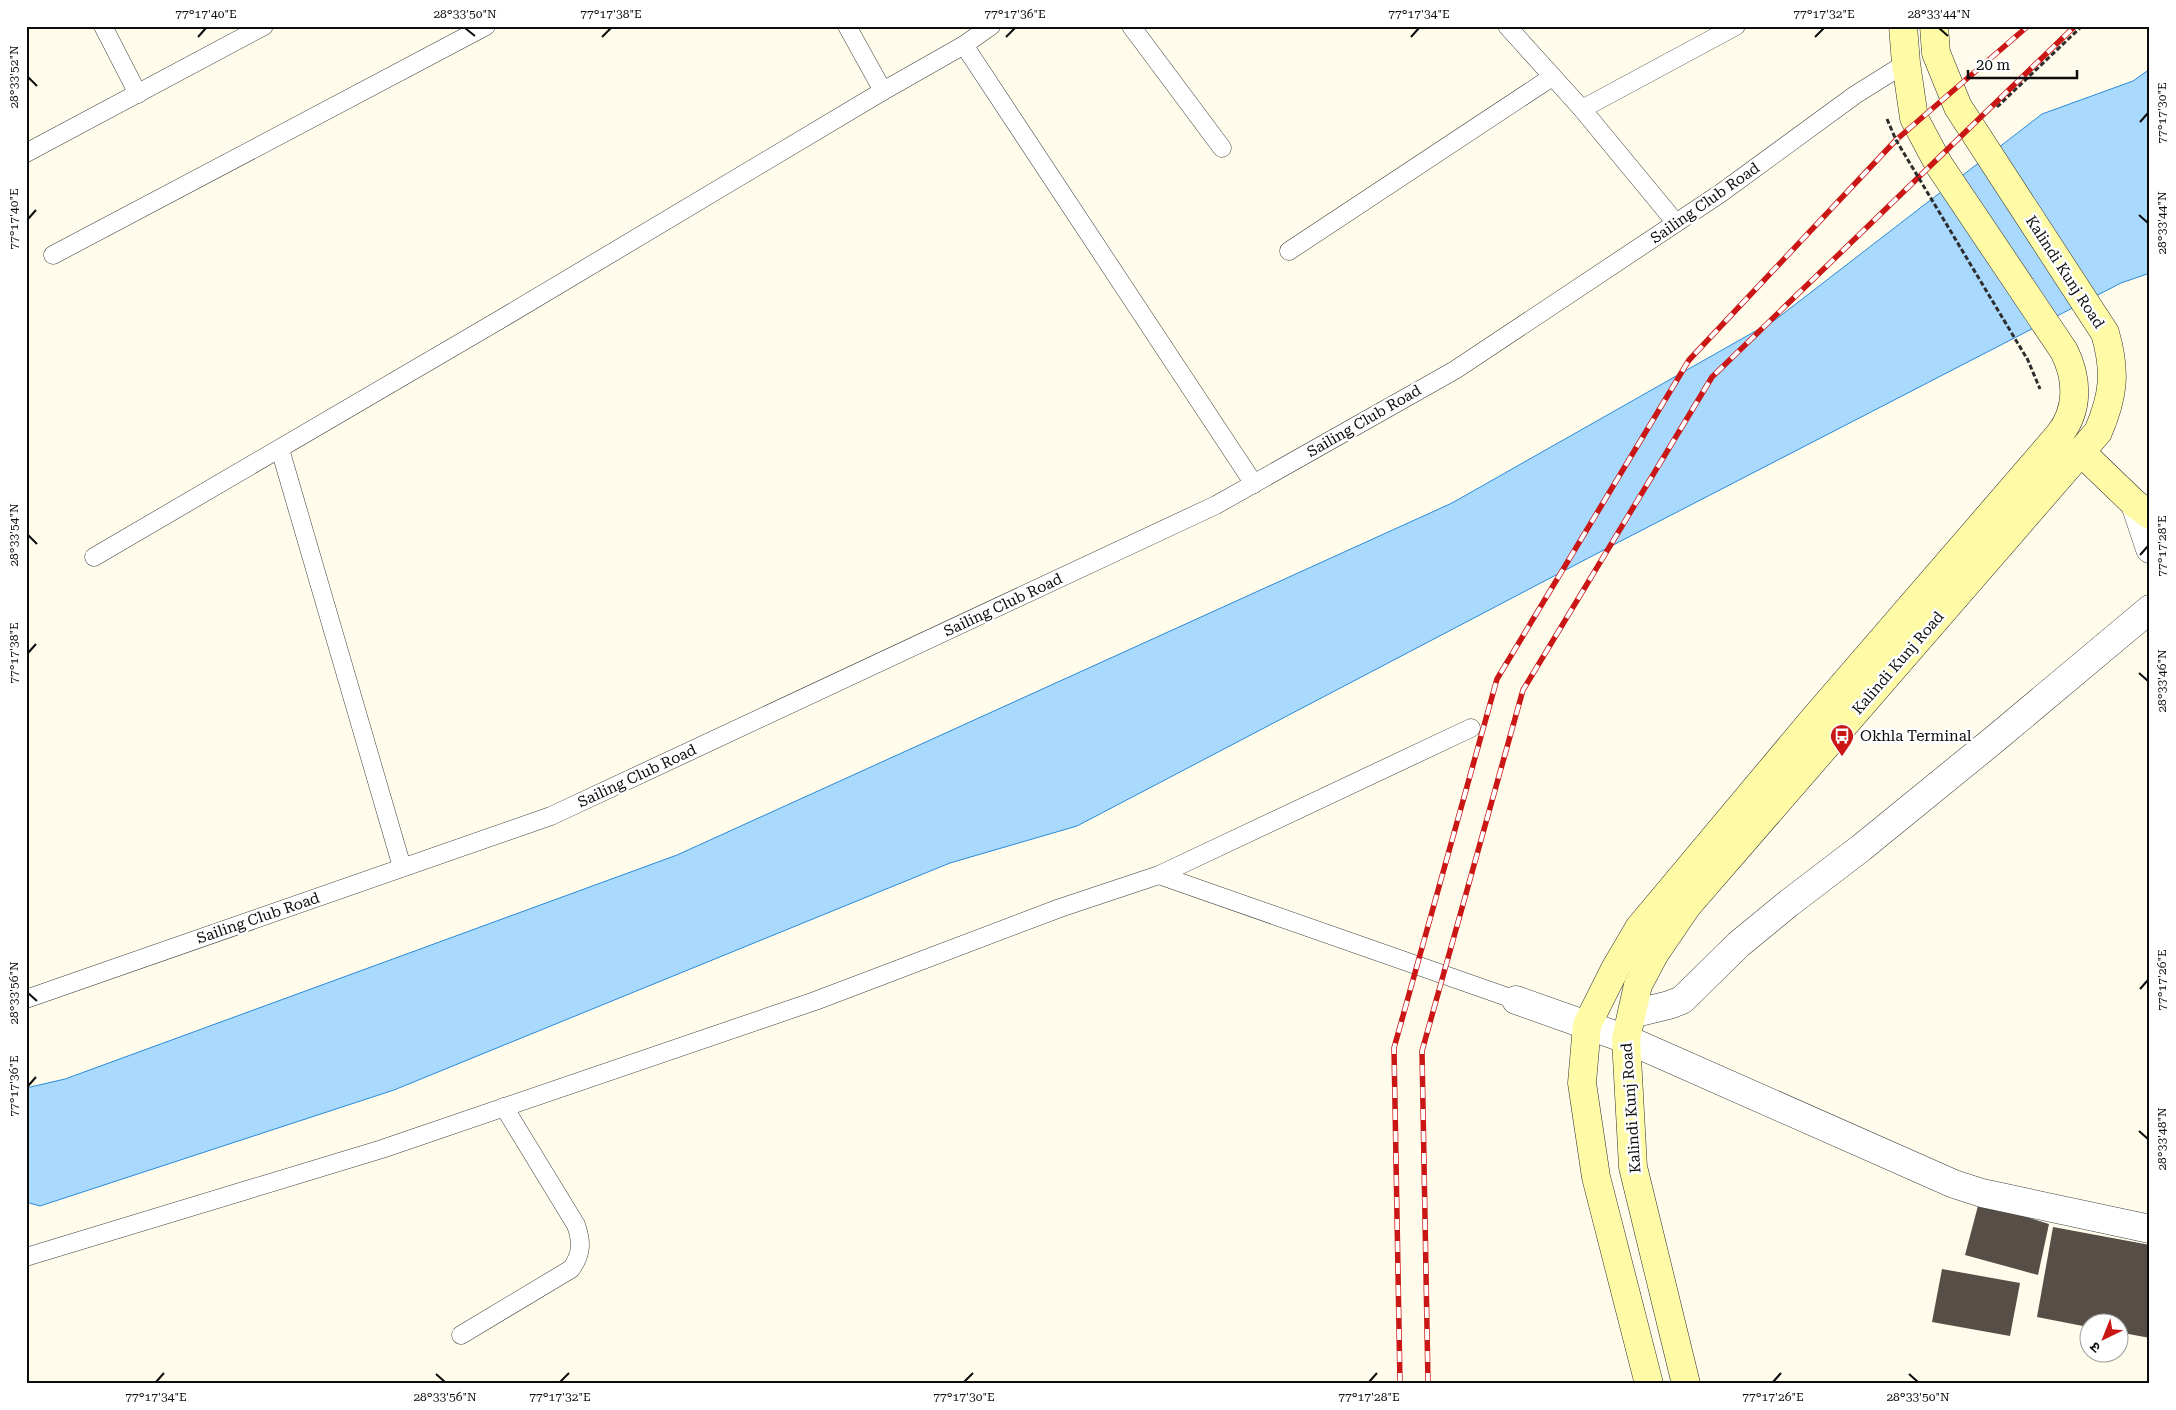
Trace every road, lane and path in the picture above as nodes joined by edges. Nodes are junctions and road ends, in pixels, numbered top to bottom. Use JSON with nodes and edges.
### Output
{"nodes":[{"id":1,"x":103,"y":26,"type":"edge"},
{"id":2,"x":264,"y":26,"type":"edge"},
{"id":3,"x":486,"y":26,"type":"edge"},
{"id":4,"x":847,"y":26,"type":"edge"},
{"id":5,"x":991,"y":26,"type":"edge"},
{"id":6,"x":1131,"y":26,"type":"edge"},
{"id":7,"x":1507,"y":26,"type":"edge"},
{"id":8,"x":1736,"y":26,"type":"edge"},
{"id":9,"x":1903,"y":26,"type":"edge"},
{"id":10,"x":1934,"y":26,"type":"edge"},
{"id":11,"x":2082,"y":26,"type":"edge"},
{"id":12,"x":964,"y":44,"type":"junction"},
{"id":13,"x":1906,"y":63,"type":"junction"},
{"id":14,"x":1552,"y":77,"type":"junction"},
{"id":15,"x":882,"y":91,"type":"junction"},
{"id":16,"x":138,"y":94,"type":"junction"},
{"id":17,"x":1582,"y":110,"type":"junction"},
{"id":18,"x":1887,"y":120,"type":"dead end"},
{"id":19,"x":1978,"y":137,"type":"junction"},
{"id":20,"x":1222,"y":148,"type":"dead end"},
{"id":21,"x":26,"y":153,"type":"edge"},
{"id":22,"x":1676,"y":223,"type":"junction"},
{"id":23,"x":1289,"y":252,"type":"dead end"},
{"id":24,"x":53,"y":255,"type":"dead end"},
{"id":25,"x":2026,"y":357,"type":"dead end"},
{"id":26,"x":280,"y":449,"type":"junction"},
{"id":27,"x":2080,"y":451,"type":"junction"},
{"id":28,"x":1254,"y":484,"type":"junction"},
{"id":29,"x":2143,"y":510,"type":"edge"},
{"id":30,"x":2150,"y":549,"type":"edge"},
{"id":31,"x":94,"y":557,"type":"dead end"},
{"id":32,"x":2150,"y":609,"type":"edge"},
{"id":33,"x":1471,"y":728,"type":"dead end"},
{"id":34,"x":402,"y":867,"type":"junction"},
{"id":35,"x":1158,"y":875,"type":"junction"},
{"id":36,"x":26,"y":999,"type":"edge"},
{"id":37,"x":1516,"y":1000,"type":"joint"},
{"id":38,"x":1587,"y":1025,"type":"junction"},
{"id":39,"x":1629,"y":1026,"type":"junction"},
{"id":40,"x":504,"y":1107,"type":"junction"},
{"id":41,"x":2150,"y":1229,"type":"edge"},
{"id":42,"x":26,"y":1257,"type":"edge"},
{"id":43,"x":461,"y":1336,"type":"dead end"},
{"id":44,"x":1649,"y":1384,"type":"edge"},
{"id":45,"x":1686,"y":1384,"type":"edge"}],
"edges":[{"from":1,"to":16,"type":"lane"},
{"from":2,"to":16,"type":"lane"},
{"from":3,"to":24,"type":"lane"},
{"from":4,"to":15,"type":"lane"},
{"from":5,"to":12,"type":"lane"},
{"from":6,"to":20,"type":"lane"},
{"from":7,"to":14,"type":"lane"},
{"from":8,"to":17,"type":"lane"},
{"from":9,"to":13,"type":"main road","name":"Kalindi Kunj Road"},
{"from":10,"to":19,"type":"main road","name":"Kalindi Kunj Road"},
{"from":11,"to":19,"type":"path"},
{"from":12,"to":15,"type":"lane"},
{"from":12,"to":28,"type":"lane"},
{"from":13,"to":22,"type":"lane","name":"Sailing Club Road"},
{"from":13,"to":38,"type":"main road","name":"Kalindi Kunj Road"},
{"from":14,"to":17,"type":"lane"},
{"from":14,"to":23,"type":"lane"},
{"from":15,"to":26,"type":"lane"},
{"from":16,"to":21,"type":"lane"},
{"from":17,"to":22,"type":"lane"},
{"from":18,"to":25,"type":"path","bridge":true},
{"from":19,"to":27,"type":"main road","name":"Kalindi Kunj Road"},
{"from":22,"to":28,"type":"lane","name":"Sailing Club Road"},
{"from":26,"to":31,"type":"lane"},
{"from":26,"to":34,"type":"lane"},
{"from":27,"to":29,"type":"main road"},
{"from":27,"to":39,"type":"main road","name":"Kalindi Kunj Road"},
{"from":28,"to":34,"type":"lane","name":"Sailing Club Road"},
{"from":29,"to":30,"type":"street"},
{"from":32,"to":39,"type":"street"},
{"from":33,"to":35,"type":"lane"},
{"from":34,"to":36,"type":"lane","name":"Sailing Club Road"},
{"from":35,"to":37,"type":"lane"},
{"from":35,"to":40,"type":"lane"},
{"from":37,"to":38,"type":"street"},
{"from":38,"to":39,"type":"street"},
{"from":38,"to":44,"type":"main road","name":"Kalindi Kunj Road"},
{"from":39,"to":41,"type":"street"},
{"from":39,"to":45,"type":"main road","name":"Kalindi Kunj Road"},
{"from":40,"to":42,"type":"lane"},
{"from":40,"to":43,"type":"lane"}]}
